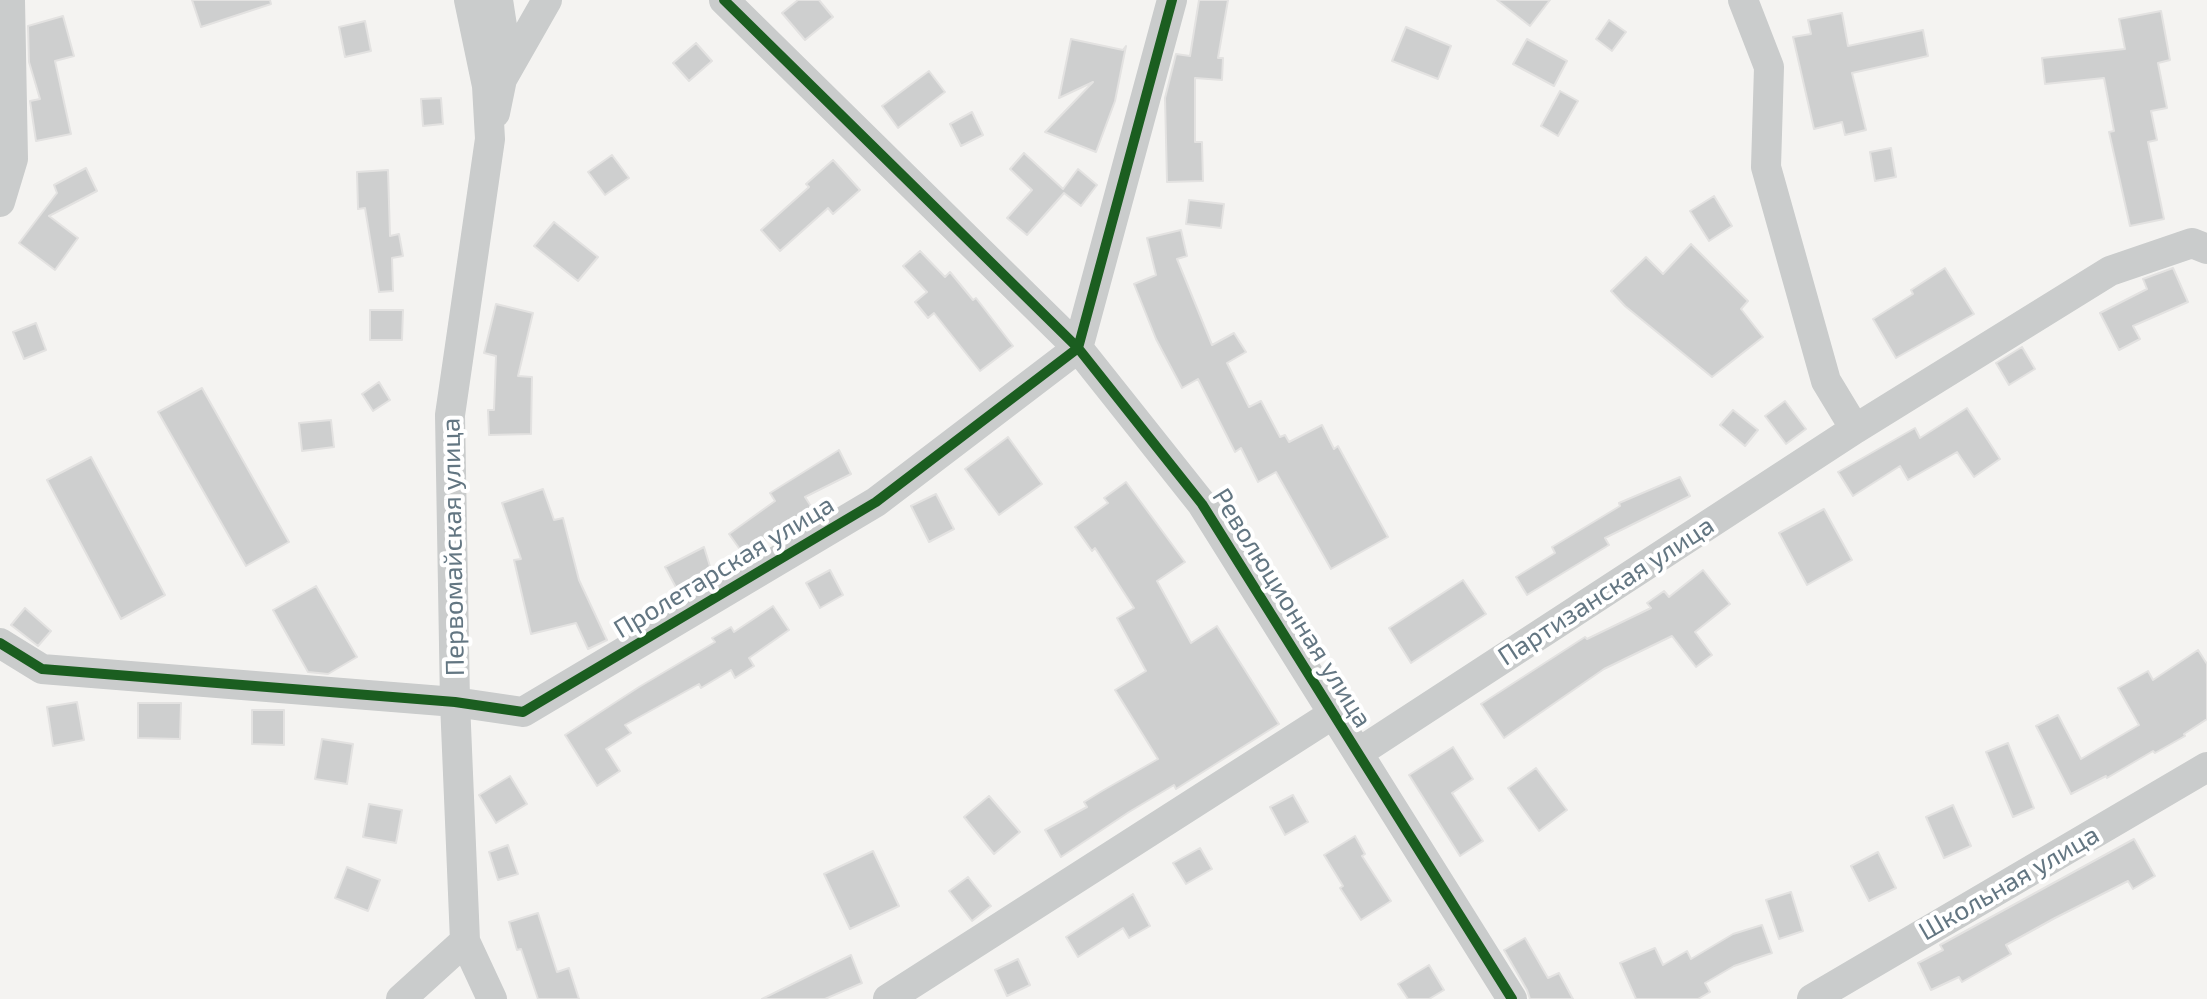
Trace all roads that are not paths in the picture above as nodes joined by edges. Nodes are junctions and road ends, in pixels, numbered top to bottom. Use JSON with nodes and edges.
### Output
{"nodes":[{"id":1,"x":10,"y":0,"type":"edge"},
{"id":2,"x":469,"y":0,"type":"edge"},
{"id":3,"x":498,"y":0,"type":"edge"},
{"id":4,"x":547,"y":0,"type":"edge"},
{"id":5,"x":724,"y":0,"type":"edge"},
{"id":6,"x":1172,"y":0,"type":"edge"},
{"id":7,"x":1743,"y":0,"type":"edge"},
{"id":8,"x":494,"y":82,"type":"junction"},
{"id":9,"x":0,"y":202,"type":"edge"},
{"id":10,"x":2207,"y":249,"type":"edge"},
{"id":11,"x":1078,"y":348,"type":"junction"},
{"id":12,"x":1855,"y":429,"type":"junction"},
{"id":13,"x":0,"y":643,"type":"edge"},
{"id":14,"x":455,"y":702,"type":"junction"},
{"id":15,"x":1333,"y":714,"type":"junction"},
{"id":16,"x":1358,"y":753,"type":"junction"},
{"id":17,"x":2207,"y":767,"type":"edge"},
{"id":18,"x":465,"y":941,"type":"junction"},
{"id":19,"x":401,"y":999,"type":"edge"},
{"id":20,"x":492,"y":999,"type":"edge"},
{"id":21,"x":888,"y":999,"type":"edge"},
{"id":22,"x":1512,"y":999,"type":"edge"},
{"id":23,"x":1812,"y":999,"type":"edge"}],
"edges":[{"from":1,"to":9,"type":"street"},
{"from":2,"to":8,"type":"street","name":"Первомайская улица"},
{"from":3,"to":8,"type":"street"},
{"from":4,"to":8,"type":"street"},
{"from":5,"to":11,"type":"street","name":"Революционная улица"},
{"from":6,"to":11,"type":"street"},
{"from":7,"to":12,"type":"street"},
{"from":8,"to":14,"type":"street","name":"Первомайская улица"},
{"from":10,"to":12,"type":"street","name":"Партизанская улица"},
{"from":11,"to":14,"type":"street","name":"Пролетарская улица"},
{"from":11,"to":15,"type":"street","name":"Революционная улица"},
{"from":12,"to":16,"type":"street","name":"Партизанская улица"},
{"from":13,"to":14,"type":"street","name":"Пролетарская улица"},
{"from":14,"to":18,"type":"street","name":"Первомайская улица"},
{"from":15,"to":16,"type":"street","name":"Революционная улица"},
{"from":15,"to":21,"type":"street"},
{"from":16,"to":22,"type":"street","name":"Революционная улица"},
{"from":17,"to":23,"type":"street","name":"Школьная улица"},
{"from":18,"to":19,"type":"street"},
{"from":18,"to":20,"type":"street","name":"Первомайская улица"}]}
